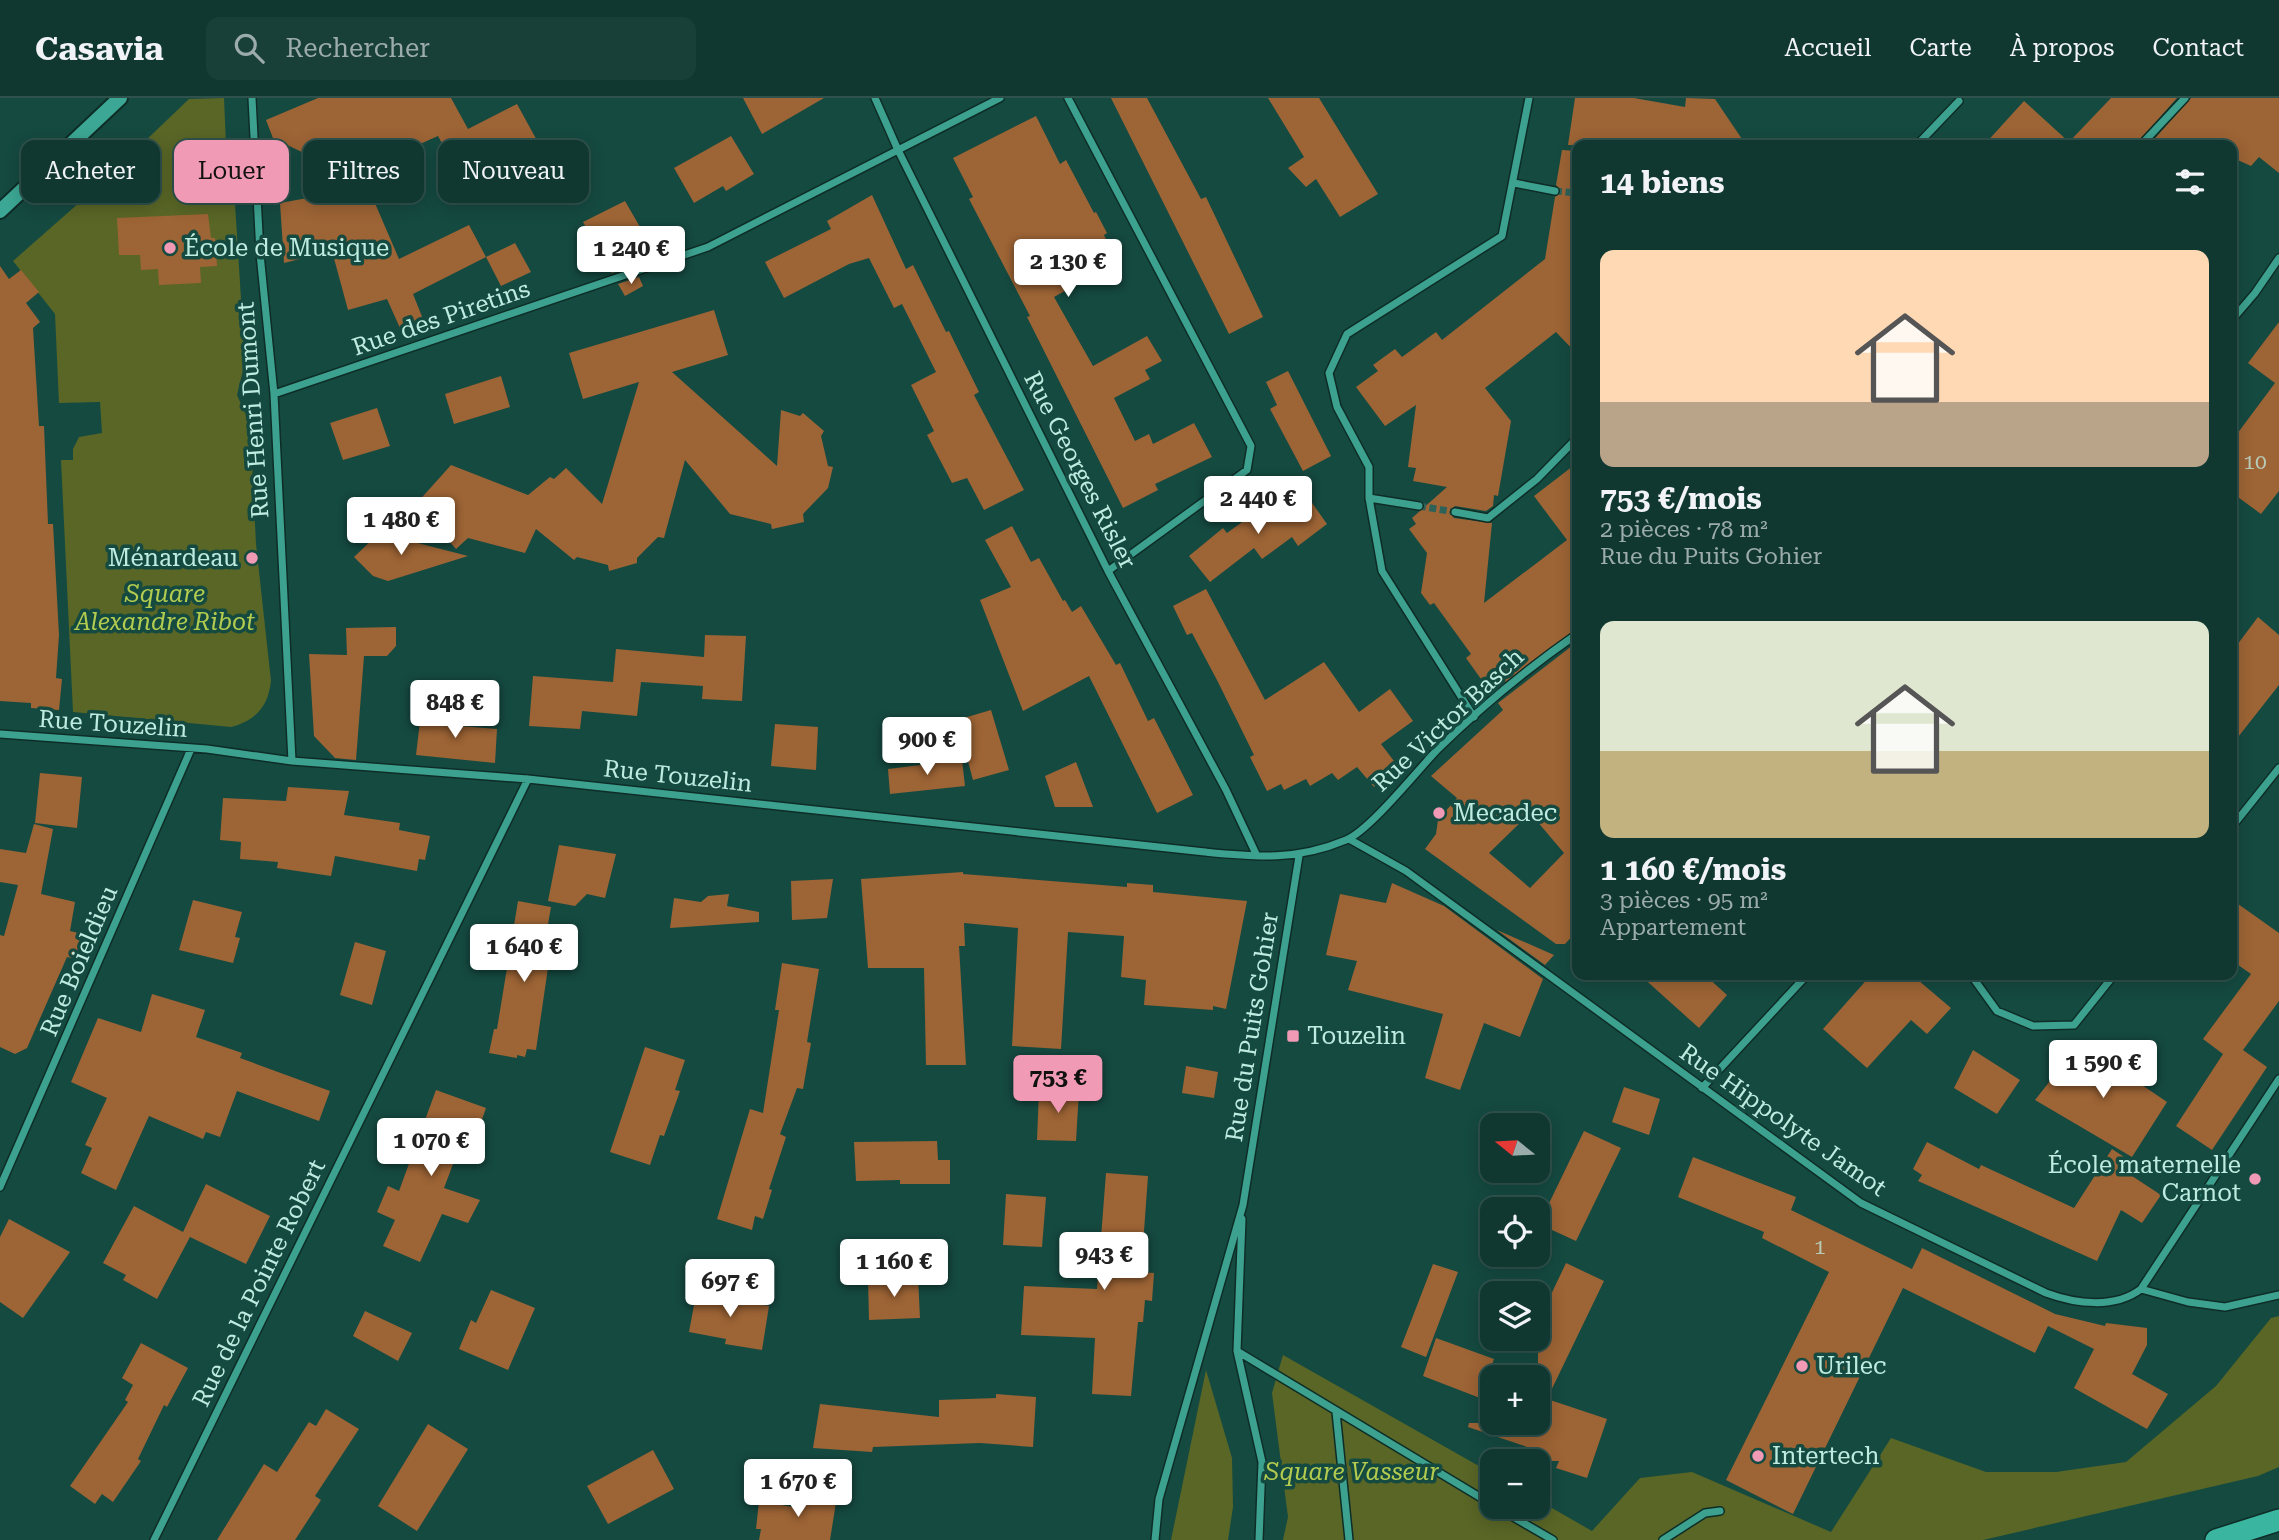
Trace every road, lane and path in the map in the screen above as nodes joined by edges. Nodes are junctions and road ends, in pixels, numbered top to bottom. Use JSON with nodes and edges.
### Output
{"nodes":[{"id":1,"x":120,"y":98,"type":"edge"},
{"id":2,"x":252,"y":98,"type":"edge"},
{"id":3,"x":875,"y":98,"type":"edge"},
{"id":4,"x":1000,"y":98,"type":"edge"},
{"id":5,"x":1068,"y":98,"type":"edge"},
{"id":6,"x":1528,"y":98,"type":"edge"},
{"id":7,"x":2185,"y":98,"type":"edge"},
{"id":8,"x":1959,"y":101,"type":"dead end"},
{"id":9,"x":1922,"y":140,"type":"edge"},
{"id":10,"x":2146,"y":140,"type":"edge"},
{"id":11,"x":898,"y":150,"type":"junction"},
{"id":12,"x":1514,"y":183,"type":"junction"},
{"id":13,"x":1555,"y":191,"type":"tunnel mouth"},
{"id":14,"x":0,"y":211,"type":"edge"},
{"id":15,"x":2279,"y":258,"type":"edge"},
{"id":16,"x":2237,"y":314,"type":"edge"},
{"id":17,"x":274,"y":394,"type":"junction"},
{"id":18,"x":1572,"y":443,"type":"edge"},
{"id":19,"x":1369,"y":498,"type":"junction"},
{"id":20,"x":1419,"y":506,"type":"tunnel mouth"},
{"id":21,"x":1455,"y":512,"type":"tunnel mouth"},
{"id":22,"x":1108,"y":571,"type":"junction"},
{"id":23,"x":1572,"y":638,"type":"edge"},
{"id":24,"x":1474,"y":717,"type":"junction"},
{"id":25,"x":0,"y":734,"type":"edge"},
{"id":26,"x":191,"y":749,"type":"junction"},
{"id":27,"x":292,"y":761,"type":"junction"},
{"id":28,"x":2279,"y":768,"type":"edge"},
{"id":29,"x":528,"y":779,"type":"junction"},
{"id":30,"x":2237,"y":820,"type":"edge"},
{"id":31,"x":1349,"y":839,"type":"junction"},
{"id":32,"x":1256,"y":856,"type":"junction"},
{"id":33,"x":1298,"y":856,"type":"junction"},
{"id":34,"x":1802,"y":980,"type":"edge"},
{"id":35,"x":1975,"y":980,"type":"edge"},
{"id":36,"x":2110,"y":980,"type":"edge"},
{"id":37,"x":2279,"y":1079,"type":"edge"},
{"id":38,"x":1702,"y":1088,"type":"junction"},
{"id":39,"x":0,"y":1187,"type":"edge"},
{"id":40,"x":1243,"y":1205,"type":"junction"},
{"id":41,"x":2141,"y":1289,"type":"junction"},
{"id":42,"x":2279,"y":1296,"type":"edge"},
{"id":43,"x":1237,"y":1351,"type":"junction"},
{"id":44,"x":1336,"y":1412,"type":"junction"},
{"id":45,"x":1480,"y":1497,"type":"edge"},
{"id":46,"x":1720,"y":1511,"type":"dead end"},
{"id":47,"x":1517,"y":1519,"type":"edge"},
{"id":48,"x":2279,"y":1520,"type":"edge"},
{"id":49,"x":154,"y":1540,"type":"edge"},
{"id":50,"x":1155,"y":1540,"type":"edge"},
{"id":51,"x":1259,"y":1540,"type":"edge"},
{"id":52,"x":1349,"y":1540,"type":"edge"},
{"id":53,"x":1553,"y":1540,"type":"edge"},
{"id":54,"x":1663,"y":1540,"type":"edge"},
{"id":55,"x":2217,"y":1540,"type":"edge"}],
"edges":[{"from":1,"to":14,"type":"main road"},
{"from":2,"to":17,"type":"street","name":"Rue Henri Dumont"},
{"from":3,"to":11,"type":"street","name":"Rue Georges Risler"},
{"from":4,"to":11,"type":"street","name":"Rue des Piretins"},
{"from":5,"to":22,"type":"street"},
{"from":6,"to":12,"type":"street"},
{"from":7,"to":10,"type":"street"},
{"from":8,"to":9,"type":"street"},
{"from":11,"to":17,"type":"street","name":"Rue des Piretins"},
{"from":11,"to":22,"type":"street","name":"Rue Georges Risler"},
{"from":12,"to":13,"type":"street"},
{"from":12,"to":19,"type":"street"},
{"from":15,"to":16,"type":"street"},
{"from":17,"to":27,"type":"street","name":"Rue Henri Dumont"},
{"from":18,"to":21,"type":"street"},
{"from":19,"to":20,"type":"street"},
{"from":19,"to":24,"type":"street"},
{"from":22,"to":32,"type":"street","name":"Rue Georges Risler"},
{"from":23,"to":24,"type":"street","name":"Rue Victor Basch"},
{"from":24,"to":31,"type":"street","name":"Rue Victor Basch"},
{"from":25,"to":26,"type":"street","name":"Rue Touzelin"},
{"from":26,"to":27,"type":"street","name":"Rue Touzelin"},
{"from":26,"to":39,"type":"street","name":"Rue Boieldieu"},
{"from":27,"to":29,"type":"street","name":"Rue Touzelin"},
{"from":28,"to":30,"type":"street"},
{"from":29,"to":32,"type":"street","name":"Rue Touzelin"},
{"from":29,"to":49,"type":"street","name":"Rue de la Pointe Robert"},
{"from":31,"to":33,"type":"street","name":"Rue Touzelin"},
{"from":31,"to":38,"type":"street","name":"Rue Hippolyte Jamot"},
{"from":32,"to":33,"type":"street","name":"Rue Touzelin"},
{"from":33,"to":40,"type":"street","name":"Rue du Puits Gohier"},
{"from":34,"to":38,"type":"street"},
{"from":35,"to":36,"type":"street"},
{"from":37,"to":41,"type":"street"},
{"from":38,"to":41,"type":"street","name":"Rue Hippolyte Jamot"},
{"from":40,"to":43,"type":"street","name":"Rue du Puits Gohier"},
{"from":40,"to":50,"type":"street","name":"Rue du Puits Gohier"},
{"from":41,"to":42,"type":"street"},
{"from":43,"to":44,"type":"street"},
{"from":43,"to":51,"type":"street","name":"Rue du Puits Gohier"},
{"from":44,"to":45,"type":"street"},
{"from":44,"to":52,"type":"street"},
{"from":46,"to":54,"type":"street"},
{"from":47,"to":53,"type":"street"},
{"from":48,"to":55,"type":"highway"}]}
